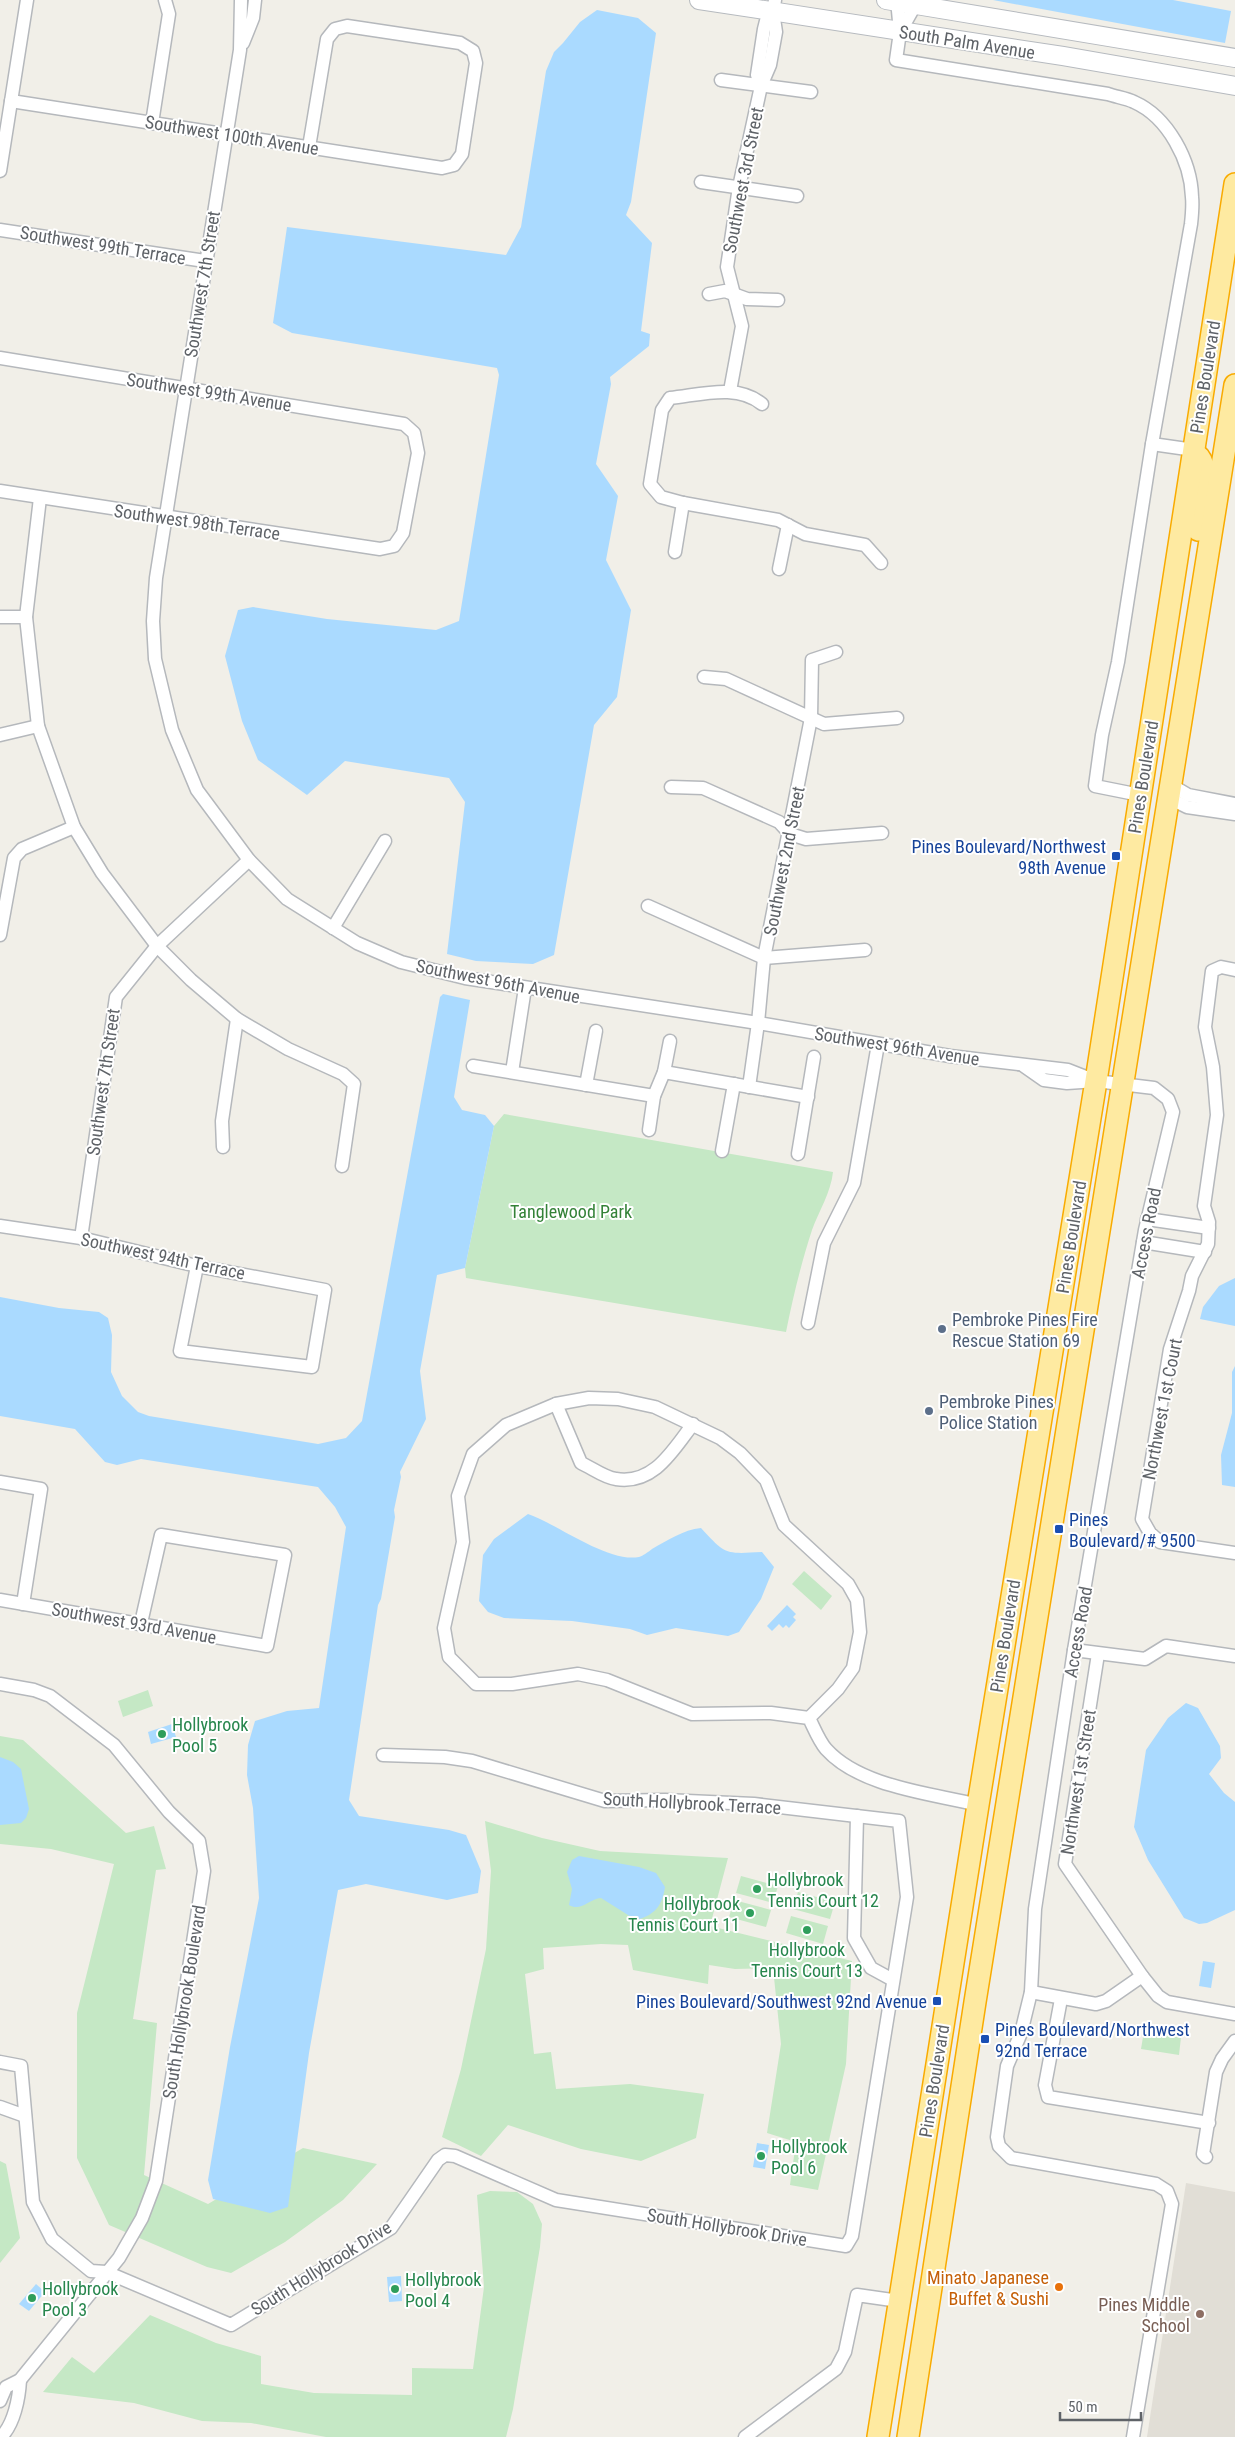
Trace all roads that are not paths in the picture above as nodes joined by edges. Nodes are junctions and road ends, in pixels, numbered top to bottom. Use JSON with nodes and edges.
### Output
{"nodes":[{"id":1,"x":27,"y":0,"type":"edge"},
{"id":2,"x":165,"y":0,"type":"edge"},
{"id":3,"x":241,"y":0,"type":"edge"},
{"id":4,"x":256,"y":0,"type":"edge"},
{"id":5,"x":699,"y":0,"type":"edge"},
{"id":6,"x":893,"y":1,"type":"edge"},
{"id":7,"x":917,"y":2,"type":"edge"},
{"id":8,"x":774,"y":6,"type":"edge"},
{"id":9,"x":900,"y":32,"type":"junction"},
{"id":10,"x":240,"y":50,"type":"junction"},
{"id":11,"x":1235,"y":58,"type":"edge"},
{"id":12,"x":721,"y":80,"type":"dead end"},
{"id":13,"x":761,"y":86,"type":"junction"},
{"id":14,"x":1235,"y":86,"type":"edge"},
{"id":15,"x":811,"y":92,"type":"dead end"},
{"id":16,"x":11,"y":100,"type":"junction"},
{"id":17,"x":152,"y":123,"type":"junction"},
{"id":18,"x":227,"y":135,"type":"junction"},
{"id":19,"x":309,"y":147,"type":"junction"},
{"id":20,"x":0,"y":171,"type":"edge"},
{"id":21,"x":701,"y":182,"type":"dead end"},
{"id":22,"x":1235,"y":184,"type":"edge"},
{"id":23,"x":739,"y":186,"type":"junction"},
{"id":24,"x":797,"y":196,"type":"dead end"},
{"id":25,"x":0,"y":230,"type":"edge"},
{"id":26,"x":205,"y":261,"type":"junction"},
{"id":27,"x":1220,"y":282,"type":"junction"},
{"id":28,"x":709,"y":294,"type":"dead end"},
{"id":29,"x":732,"y":294,"type":"junction"},
{"id":30,"x":778,"y":300,"type":"dead end"},
{"id":31,"x":0,"y":358,"type":"edge"},
{"id":32,"x":1235,"y":385,"type":"edge"},
{"id":33,"x":186,"y":388,"type":"junction"},
{"id":34,"x":730,"y":392,"type":"junction"},
{"id":35,"x":762,"y":404,"type":"dead end"},
{"id":36,"x":1152,"y":444,"type":"junction"},
{"id":37,"x":1194,"y":450,"type":"junction"},
{"id":38,"x":1230,"y":453,"type":"edge"},
{"id":39,"x":0,"y":491,"type":"edge"},
{"id":40,"x":40,"y":498,"type":"junction"},
{"id":41,"x":683,"y":503,"type":"junction"},
{"id":42,"x":166,"y":518,"type":"junction"},
{"id":43,"x":788,"y":525,"type":"junction"},
{"id":44,"x":394,"y":546,"type":"joint"},
{"id":45,"x":675,"y":552,"type":"dead end"},
{"id":46,"x":881,"y":563,"type":"dead end"},
{"id":47,"x":779,"y":569,"type":"dead end"},
{"id":48,"x":1174,"y":581,"type":"junction"},
{"id":49,"x":0,"y":617,"type":"edge"},
{"id":50,"x":26,"y":617,"type":"junction"},
{"id":51,"x":1196,"y":634,"type":"junction"},
{"id":52,"x":836,"y":652,"type":"dead end"},
{"id":53,"x":704,"y":677,"type":"dead end"},
{"id":54,"x":811,"y":718,"type":"junction"},
{"id":55,"x":898,"y":718,"type":"dead end"},
{"id":56,"x":38,"y":726,"type":"junction"},
{"id":57,"x":0,"y":735,"type":"edge"},
{"id":58,"x":671,"y":787,"type":"dead end"},
{"id":59,"x":1170,"y":792,"type":"junction"},
{"id":60,"x":1140,"y":795,"type":"junction"},
{"id":61,"x":1235,"y":804,"type":"edge"},
{"id":62,"x":1235,"y":814,"type":"edge"},
{"id":63,"x":74,"y":827,"type":"junction"},
{"id":64,"x":882,"y":833,"type":"dead end"},
{"id":65,"x":790,"y":834,"type":"junction"},
{"id":66,"x":385,"y":841,"type":"dead end"},
{"id":67,"x":249,"y":860,"type":"junction"},
{"id":68,"x":648,"y":906,"type":"dead end"},
{"id":69,"x":333,"y":928,"type":"junction"},
{"id":70,"x":0,"y":934,"type":"edge"},
{"id":71,"x":1147,"y":938,"type":"junction"},
{"id":72,"x":157,"y":946,"type":"junction"},
{"id":73,"x":865,"y":950,"type":"dead end"},
{"id":74,"x":764,"y":958,"type":"junction"},
{"id":75,"x":1235,"y":970,"type":"edge"},
{"id":76,"x":525,"y":988,"type":"junction"},
{"id":77,"x":236,"y":1020,"type":"junction"},
{"id":78,"x":758,"y":1023,"type":"junction"},
{"id":79,"x":596,"y":1031,"type":"dead end"},
{"id":80,"x":670,"y":1041,"type":"dead end"},
{"id":81,"x":878,"y":1044,"type":"junction"},
{"id":82,"x":814,"y":1057,"type":"dead end"},
{"id":83,"x":473,"y":1066,"type":"dead end"},
{"id":84,"x":512,"y":1072,"type":"junction"},
{"id":85,"x":664,"y":1072,"type":"junction"},
{"id":86,"x":1096,"y":1081,"type":"junction"},
{"id":87,"x":734,"y":1084,"type":"junction"},
{"id":88,"x":1124,"y":1084,"type":"junction"},
{"id":89,"x":586,"y":1085,"type":"junction"},
{"id":90,"x":749,"y":1087,"type":"junction"},
{"id":91,"x":654,"y":1096,"type":"junction"},
{"id":92,"x":808,"y":1096,"type":"junction"},
{"id":93,"x":1173,"y":1112,"type":"joint"},
{"id":94,"x":649,"y":1130,"type":"dead end"},
{"id":95,"x":223,"y":1147,"type":"dead end"},
{"id":96,"x":722,"y":1151,"type":"dead end"},
{"id":97,"x":798,"y":1154,"type":"dead end"},
{"id":98,"x":342,"y":1166,"type":"dead end"},
{"id":99,"x":1147,"y":1219,"type":"junction"},
{"id":100,"x":0,"y":1226,"type":"edge"},
{"id":101,"x":1209,"y":1228,"type":"junction"},
{"id":102,"x":81,"y":1238,"type":"junction"},
{"id":103,"x":1143,"y":1242,"type":"junction"},
{"id":104,"x":1205,"y":1252,"type":"junction"},
{"id":105,"x":197,"y":1266,"type":"junction"},
{"id":106,"x":808,"y":1323,"type":"dead end"},
{"id":107,"x":1063,"y":1369,"type":"junction"},
{"id":108,"x":556,"y":1404,"type":"junction"},
{"id":109,"x":693,"y":1424,"type":"junction"},
{"id":110,"x":0,"y":1482,"type":"edge"},
{"id":111,"x":1235,"y":1553,"type":"edge"},
{"id":112,"x":0,"y":1600,"type":"edge"},
{"id":113,"x":23,"y":1604,"type":"junction"},
{"id":114,"x":141,"y":1623,"type":"junction"},
{"id":115,"x":1074,"y":1650,"type":"junction"},
{"id":116,"x":1098,"y":1654,"type":"junction"},
{"id":117,"x":1235,"y":1656,"type":"edge"},
{"id":118,"x":0,"y":1684,"type":"edge"},
{"id":119,"x":809,"y":1718,"type":"junction"},
{"id":120,"x":383,"y":1755,"type":"dead end"},
{"id":121,"x":978,"y":1805,"type":"junction"},
{"id":122,"x":857,"y":1816,"type":"junction"},
{"id":123,"x":995,"y":1874,"type":"junction"},
{"id":124,"x":1142,"y":1976,"type":"junction"},
{"id":125,"x":893,"y":1980,"type":"junction"},
{"id":126,"x":1031,"y":1992,"type":"junction"},
{"id":127,"x":1061,"y":1999,"type":"junction"},
{"id":128,"x":1235,"y":2014,"type":"edge"},
{"id":129,"x":942,"y":2030,"type":"junction"},
{"id":130,"x":1235,"y":2041,"type":"edge"},
{"id":131,"x":0,"y":2062,"type":"edge"},
{"id":132,"x":0,"y":2107,"type":"edge"},
{"id":133,"x":25,"y":2116,"type":"junction"},
{"id":134,"x":1208,"y":2123,"type":"junction"},
{"id":135,"x":1206,"y":2157,"type":"dead end"},
{"id":136,"x":940,"y":2227,"type":"junction"},
{"id":137,"x":846,"y":2246,"type":"joint"},
{"id":138,"x":106,"y":2272,"type":"junction"},
{"id":139,"x":899,"y":2301,"type":"junction"},
{"id":140,"x":20,"y":2380,"type":"junction"},
{"id":141,"x":0,"y":2401,"type":"edge"},
{"id":142,"x":0,"y":2437,"type":"edge"},
{"id":143,"x":745,"y":2437,"type":"edge"},
{"id":144,"x":878,"y":2437,"type":"edge"},
{"id":145,"x":908,"y":2437,"type":"edge"},
{"id":146,"x":1133,"y":2437,"type":"edge"}],
"edges":[{"from":1,"to":16,"type":"street"},
{"from":2,"to":17,"type":"street"},
{"from":3,"to":10,"type":"street","name":"Southwest 7th Street"},
{"from":4,"to":10,"type":"street","name":"Southwest 7th Street"},
{"from":5,"to":8,"type":"main road","name":"South Palm Avenue"},
{"from":6,"to":7,"type":"main road","name":"South Palm Avenue"},
{"from":6,"to":9,"type":"street"},
{"from":7,"to":9,"type":"street"},
{"from":7,"to":11,"type":"main road","name":"South Palm Avenue"},
{"from":8,"to":9,"type":"main road","name":"South Palm Avenue"},
{"from":8,"to":13,"type":"street","name":"Southwest 3rd Street"},
{"from":9,"to":14,"type":"main road","name":"South Palm Avenue"},
{"from":9,"to":36,"type":"street"},
{"from":10,"to":18,"type":"street","name":"Southwest 7th Street"},
{"from":12,"to":13,"type":"street"},
{"from":13,"to":15,"type":"street"},
{"from":13,"to":23,"type":"street","name":"Southwest 3rd Street"},
{"from":16,"to":17,"type":"street","name":"Southwest 100th Avenue"},
{"from":16,"to":20,"type":"street"},
{"from":17,"to":18,"type":"street","name":"Southwest 100th Avenue"},
{"from":18,"to":19,"type":"street","name":"Southwest 100th Avenue"},
{"from":18,"to":26,"type":"street","name":"Southwest 7th Street"},
{"from":19,"to":19,"type":"street","name":"Southwest 100th Avenue"},
{"from":21,"to":23,"type":"street"},
{"from":22,"to":27,"type":"highway","name":"Pines Boulevard"},
{"from":23,"to":24,"type":"street"},
{"from":23,"to":29,"type":"street","name":"Southwest 3rd Street"},
{"from":25,"to":26,"type":"street","name":"Southwest 99th Terrace"},
{"from":26,"to":33,"type":"street","name":"Southwest 7th Street"},
{"from":27,"to":37,"type":"highway","name":"Pines Boulevard"},
{"from":27,"to":38,"type":"highway"},
{"from":28,"to":29,"type":"street"},
{"from":29,"to":30,"type":"street"},
{"from":29,"to":34,"type":"street","name":"Southwest 3rd Street"},
{"from":31,"to":33,"type":"street","name":"Southwest 99th Avenue"},
{"from":32,"to":38,"type":"highway","name":"Pines Boulevard"},
{"from":33,"to":42,"type":"street","name":"Southwest 7th Street"},
{"from":33,"to":44,"type":"street","name":"Southwest 99th Avenue"},
{"from":34,"to":35,"type":"street"},
{"from":34,"to":41,"type":"street"},
{"from":36,"to":37,"type":"street"},
{"from":36,"to":60,"type":"street"},
{"from":37,"to":48,"type":"highway","name":"Pines Boulevard"},
{"from":37,"to":51,"type":"highway"},
{"from":38,"to":51,"type":"highway","name":"Pines Boulevard"},
{"from":39,"to":40,"type":"street","name":"Southwest 98th Terrace"},
{"from":40,"to":42,"type":"street","name":"Southwest 98th Terrace"},
{"from":40,"to":50,"type":"street"},
{"from":41,"to":43,"type":"street"},
{"from":41,"to":45,"type":"street"},
{"from":42,"to":44,"type":"street","name":"Southwest 98th Terrace"},
{"from":42,"to":67,"type":"street","name":"Southwest 96th Avenue"},
{"from":43,"to":46,"type":"street"},
{"from":43,"to":47,"type":"street"},
{"from":48,"to":59,"type":"highway"},
{"from":48,"to":60,"type":"highway","name":"Pines Boulevard"},
{"from":49,"to":50,"type":"street"},
{"from":50,"to":56,"type":"street"},
{"from":51,"to":59,"type":"highway","name":"Pines Boulevard"},
{"from":52,"to":54,"type":"street","name":"Southwest 2nd Street"},
{"from":53,"to":54,"type":"street"},
{"from":54,"to":55,"type":"street"},
{"from":54,"to":65,"type":"street","name":"Southwest 2nd Street"},
{"from":56,"to":57,"type":"street"},
{"from":56,"to":63,"type":"street"},
{"from":58,"to":65,"type":"street"},
{"from":59,"to":61,"type":"street"},
{"from":59,"to":62,"type":"street"},
{"from":59,"to":71,"type":"highway","name":"Pines Boulevard"},
{"from":60,"to":71,"type":"highway"},
{"from":60,"to":86,"type":"highway","name":"Pines Boulevard"},
{"from":63,"to":70,"type":"street"},
{"from":63,"to":72,"type":"street"},
{"from":64,"to":65,"type":"street"},
{"from":65,"to":74,"type":"street","name":"Southwest 2nd Street"},
{"from":66,"to":69,"type":"street"},
{"from":67,"to":69,"type":"street","name":"Southwest 96th Avenue"},
{"from":67,"to":72,"type":"street","name":"Southwest 7th Street"},
{"from":68,"to":74,"type":"street"},
{"from":69,"to":76,"type":"street","name":"Southwest 96th Avenue"},
{"from":71,"to":88,"type":"highway","name":"Pines Boulevard"},
{"from":72,"to":77,"type":"street"},
{"from":72,"to":102,"type":"street","name":"Southwest 7th Street"},
{"from":73,"to":74,"type":"street"},
{"from":74,"to":78,"type":"street","name":"Southwest 2nd Street"},
{"from":75,"to":101,"type":"street","name":"Northwest 1st Court"},
{"from":76,"to":78,"type":"street","name":"Southwest 96th Avenue"},
{"from":76,"to":84,"type":"street"},
{"from":77,"to":95,"type":"street"},
{"from":77,"to":98,"type":"street"},
{"from":78,"to":81,"type":"street","name":"Southwest 96th Avenue"},
{"from":78,"to":90,"type":"street","name":"Southwest 2nd Street"},
{"from":79,"to":89,"type":"street"},
{"from":80,"to":85,"type":"street"},
{"from":81,"to":86,"type":"street","name":"Southwest 96th Avenue"},
{"from":81,"to":106,"type":"street"},
{"from":82,"to":92,"type":"street"},
{"from":83,"to":84,"type":"street"},
{"from":84,"to":89,"type":"street"},
{"from":85,"to":87,"type":"street"},
{"from":85,"to":91,"type":"street"},
{"from":86,"to":88,"type":"street","name":"Southwest 96th Avenue"},
{"from":86,"to":107,"type":"highway","name":"Pines Boulevard"},
{"from":87,"to":90,"type":"street"},
{"from":87,"to":96,"type":"street"},
{"from":88,"to":93,"type":"street","name":"Southwest 96th Avenue"},
{"from":88,"to":107,"type":"highway","name":"Pines Boulevard"},
{"from":89,"to":91,"type":"street"},
{"from":90,"to":92,"type":"street"},
{"from":91,"to":94,"type":"street"},
{"from":92,"to":97,"type":"street"},
{"from":93,"to":99,"type":"street","name":"Access Road"},
{"from":99,"to":101,"type":"street"},
{"from":99,"to":103,"type":"street","name":"Access Road"},
{"from":100,"to":102,"type":"street","name":"Southwest 94th Terrace"},
{"from":101,"to":104,"type":"street","name":"Northwest 1st Court"},
{"from":102,"to":105,"type":"street","name":"Southwest 94th Terrace"},
{"from":103,"to":104,"type":"street"},
{"from":103,"to":115,"type":"street","name":"Access Road"},
{"from":104,"to":111,"type":"street","name":"Northwest 1st Court"},
{"from":105,"to":105,"type":"street","name":"Southwest 94th Terrace"},
{"from":107,"to":121,"type":"highway","name":"Pines Boulevard"},
{"from":107,"to":123,"type":"highway","name":"Pines Boulevard"},
{"from":108,"to":109,"type":"street"},
{"from":108,"to":109,"type":"street"},
{"from":108,"to":119,"type":"street"},
{"from":109,"to":119,"type":"street"},
{"from":110,"to":113,"type":"street"},
{"from":112,"to":113,"type":"street","name":"Southwest 93rd Avenue"},
{"from":113,"to":114,"type":"street","name":"Southwest 93rd Avenue"},
{"from":114,"to":114,"type":"street","name":"Southwest 93rd Avenue"},
{"from":115,"to":116,"type":"street"},
{"from":115,"to":126,"type":"street","name":"Access Road"},
{"from":116,"to":117,"type":"street"},
{"from":116,"to":124,"type":"street","name":"Northwest 1st Street"},
{"from":118,"to":138,"type":"street","name":"South Hollybrook Boulevard"},
{"from":119,"to":121,"type":"street"},
{"from":120,"to":122,"type":"street","name":"South Hollybrook Terrace"},
{"from":121,"to":123,"type":"highway"},
{"from":121,"to":129,"type":"highway","name":"Pines Boulevard"},
{"from":122,"to":125,"type":"street"},
{"from":122,"to":125,"type":"street","name":"South Hollybrook Terrace"},
{"from":123,"to":136,"type":"highway","name":"Pines Boulevard"},
{"from":124,"to":127,"type":"street"},
{"from":124,"to":128,"type":"street","name":"Northwest 1st Street"},
{"from":125,"to":137,"type":"street","name":"South Hollybrook Terrace"},
{"from":126,"to":127,"type":"street"},
{"from":126,"to":146,"type":"street","name":"Access Road"},
{"from":127,"to":134,"type":"street"},
{"from":129,"to":136,"type":"highway"},
{"from":129,"to":139,"type":"highway","name":"Pines Boulevard"},
{"from":130,"to":134,"type":"street"},
{"from":131,"to":133,"type":"street","name":"South Hollybrook Drive"},
{"from":132,"to":133,"type":"street"},
{"from":133,"to":138,"type":"street","name":"South Hollybrook Drive"},
{"from":134,"to":135,"type":"street"},
{"from":136,"to":145,"type":"highway","name":"Pines Boulevard"},
{"from":137,"to":138,"type":"street","name":"South Hollybrook Drive"},
{"from":138,"to":140,"type":"street","name":"South Hollybrook Boulevard"},
{"from":139,"to":143,"type":"street"},
{"from":139,"to":144,"type":"highway","name":"Pines Boulevard"},
{"from":140,"to":141,"type":"street","name":"South Hollybrook Boulevard"},
{"from":140,"to":142,"type":"street"}]}
